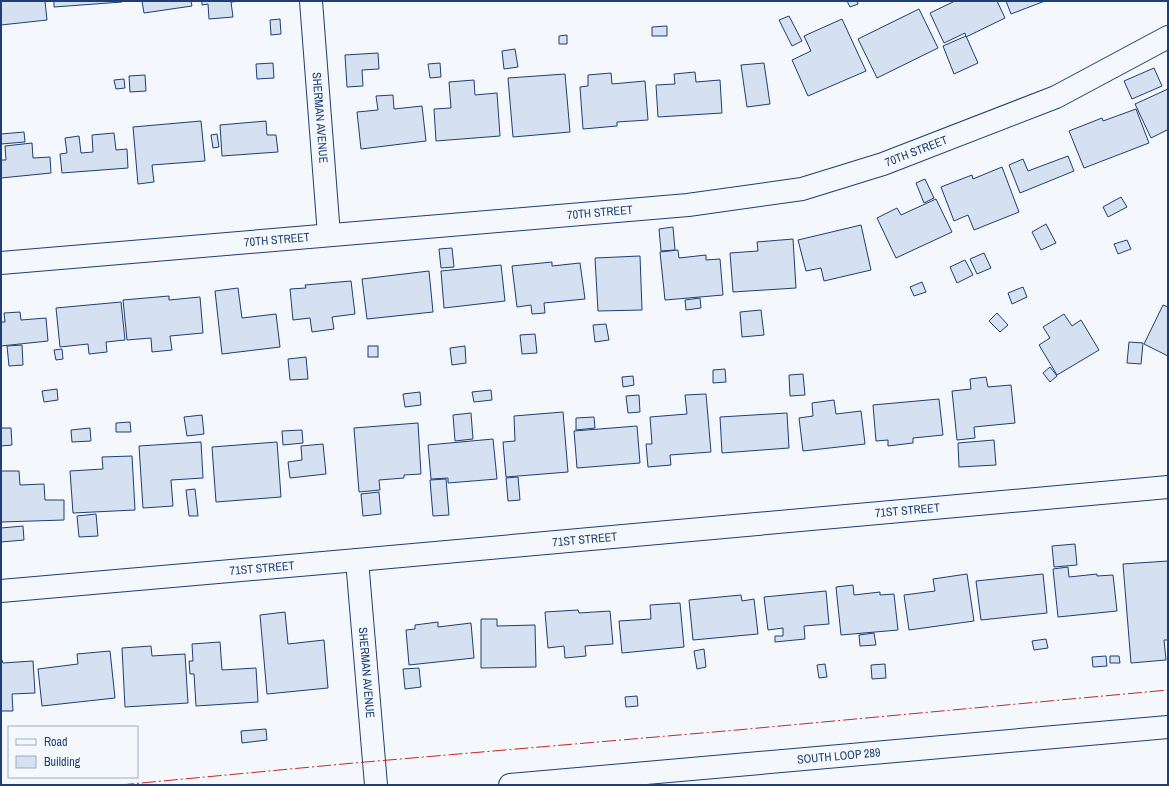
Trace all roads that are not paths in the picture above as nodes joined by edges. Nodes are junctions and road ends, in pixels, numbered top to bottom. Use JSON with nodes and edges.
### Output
{"nodes":[{"id":1,"x":311,"y":1,"type":"edge"},
{"id":2,"x":1168,"y":37,"type":"edge"},
{"id":3,"x":329,"y":235,"type":"junction"},
{"id":4,"x":1,"y":263,"type":"edge"},
{"id":5,"x":1168,"y":487,"type":"edge"},
{"id":6,"x":357,"y":560,"type":"junction"},
{"id":7,"x":1,"y":591,"type":"edge"},
{"id":8,"x":1168,"y":727,"type":"edge"},
{"id":9,"x":376,"y":785,"type":"edge"},
{"id":10,"x":510,"y":785,"type":"edge"}],
"edges":[{"from":1,"to":3,"type":"street","name":"SHERMAN AVENUE"},
{"from":2,"to":3,"type":"street","name":"70TH STREET"},
{"from":3,"to":4,"type":"street","name":"70TH STREET"},
{"from":5,"to":6,"type":"street","name":"71ST STREET"},
{"from":6,"to":7,"type":"street","name":"71ST STREET"},
{"from":6,"to":9,"type":"street","name":"SHERMAN AVENUE"},
{"from":8,"to":10,"type":"street","name":"SOUTH LOOP 289"}]}
